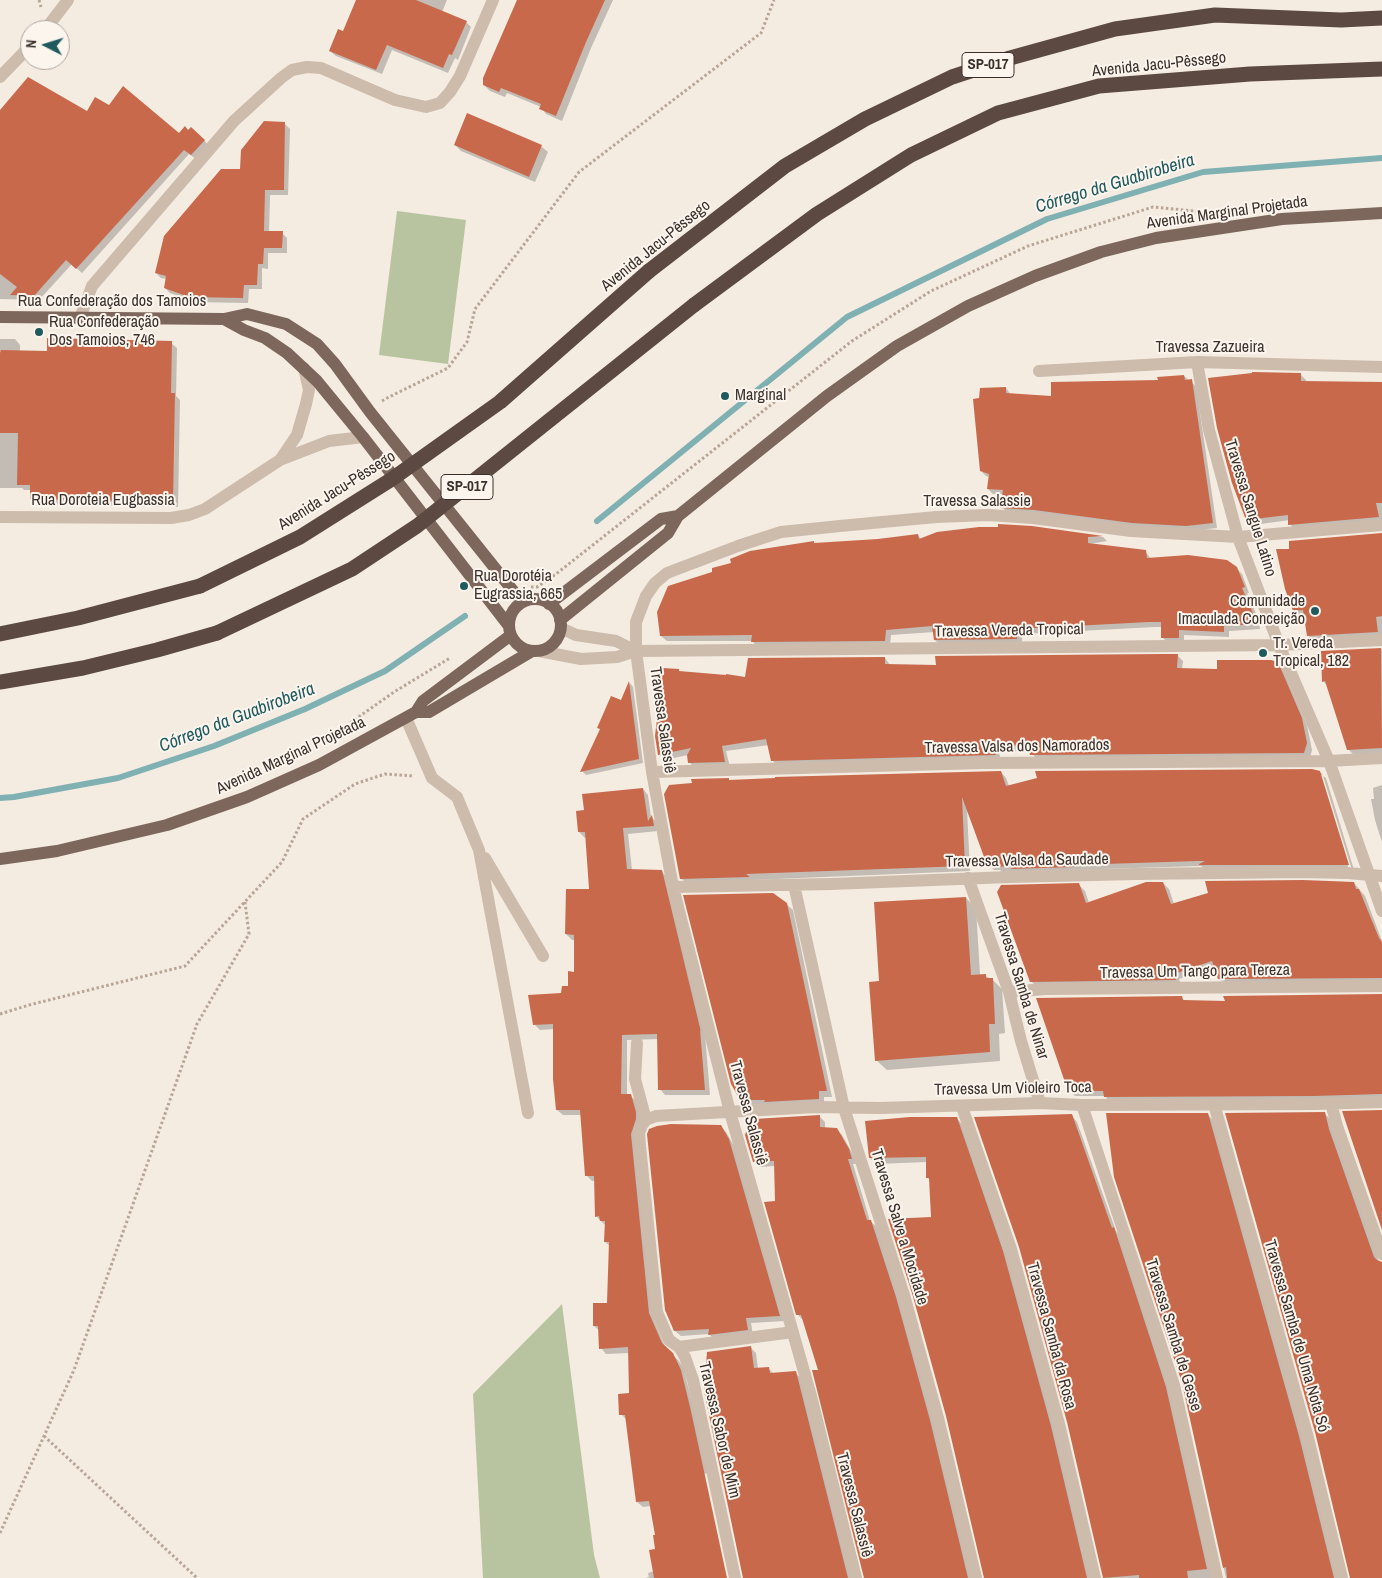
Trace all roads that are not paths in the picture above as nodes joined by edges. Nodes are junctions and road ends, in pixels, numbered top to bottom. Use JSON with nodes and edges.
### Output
{"nodes":[{"id":1,"x":68,"y":0,"type":"edge"},
{"id":2,"x":493,"y":0,"type":"edge"},
{"id":3,"x":1382,"y":18,"type":"edge"},
{"id":4,"x":53,"y":20,"type":"edge"},
{"id":5,"x":20,"y":57,"type":"edge"},
{"id":6,"x":1382,"y":69,"type":"edge"},
{"id":7,"x":0,"y":78,"type":"edge"},
{"id":8,"x":1382,"y":213,"type":"edge"},
{"id":9,"x":0,"y":317,"type":"edge"},
{"id":10,"x":80,"y":318,"type":"junction"},
{"id":11,"x":224,"y":319,"type":"junction"},
{"id":12,"x":1197,"y":362,"type":"junction"},
{"id":13,"x":1382,"y":367,"type":"edge"},
{"id":14,"x":304,"y":368,"type":"junction"},
{"id":15,"x":1039,"y":371,"type":"dead end"},
{"id":16,"x":363,"y":437,"type":"junction"},
{"id":17,"x":280,"y":460,"type":"junction"},
{"id":18,"x":678,"y":516,"type":"junction"},
{"id":19,"x":0,"y":517,"type":"edge"},
{"id":20,"x":1382,"y":525,"type":"edge"},
{"id":21,"x":1238,"y":537,"type":"junction"},
{"id":22,"x":522,"y":602,"type":"junction"},
{"id":23,"x":549,"y":604,"type":"junction"},
{"id":24,"x":561,"y":624,"type":"junction"},
{"id":25,"x":510,"y":631,"type":"junction"},
{"id":26,"x":0,"y":634,"type":"edge"},
{"id":27,"x":1382,"y":640,"type":"edge"},
{"id":28,"x":1279,"y":645,"type":"junction"},
{"id":29,"x":535,"y":652,"type":"junction"},
{"id":30,"x":636,"y":652,"type":"junction"},
{"id":31,"x":0,"y":682,"type":"edge"},
{"id":32,"x":411,"y":715,"type":"junction"},
{"id":33,"x":1382,"y":758,"type":"edge"},
{"id":34,"x":1329,"y":761,"type":"junction"},
{"id":35,"x":652,"y":772,"type":"junction"},
{"id":36,"x":480,"y":850,"type":"junction"},
{"id":37,"x":0,"y":859,"type":"edge"},
{"id":38,"x":1376,"y":876,"type":"edge"},
{"id":39,"x":968,"y":878,"type":"junction"},
{"id":40,"x":794,"y":885,"type":"junction"},
{"id":41,"x":673,"y":887,"type":"junction"},
{"id":42,"x":1382,"y":911,"type":"edge"},
{"id":43,"x":543,"y":956,"type":"dead end"},
{"id":44,"x":1382,"y":986,"type":"edge"},
{"id":45,"x":1008,"y":992,"type":"junction"},
{"id":46,"x":637,"y":1043,"type":"dead end"},
{"id":47,"x":1382,"y":1102,"type":"edge"},
{"id":48,"x":1331,"y":1103,"type":"junction"},
{"id":49,"x":1040,"y":1104,"type":"junction"},
{"id":50,"x":1214,"y":1104,"type":"junction"},
{"id":51,"x":1082,"y":1105,"type":"junction"},
{"id":52,"x":962,"y":1107,"type":"junction"},
{"id":53,"x":844,"y":1108,"type":"junction"},
{"id":54,"x":730,"y":1112,"type":"junction"},
{"id":55,"x":528,"y":1113,"type":"dead end"},
{"id":56,"x":646,"y":1120,"type":"junction"},
{"id":57,"x":1382,"y":1254,"type":"edge"},
{"id":58,"x":793,"y":1332,"type":"junction"},
{"id":59,"x":679,"y":1347,"type":"junction"},
{"id":60,"x":735,"y":1578,"type":"edge"},
{"id":61,"x":856,"y":1578,"type":"edge"},
{"id":62,"x":976,"y":1578,"type":"edge"},
{"id":63,"x":1095,"y":1578,"type":"edge"},
{"id":64,"x":1218,"y":1578,"type":"edge"},
{"id":65,"x":1342,"y":1578,"type":"edge"}],
"edges":[{"from":1,"to":4,"type":"street"},
{"from":2,"to":10,"type":"street"},
{"from":3,"to":26,"type":"highway","name":"Avenida Jacu-Pêssego","number":"SP-017","bridge":true},
{"from":5,"to":7,"type":"street"},
{"from":6,"to":31,"type":"highway","name":"Avenida Jacu-Pêssego","number":"SP-017","bridge":true},
{"from":8,"to":18,"type":"main road","name":"Avenida Marginal Projetada"},
{"from":9,"to":10,"type":"main road","name":"Rua Confederação dos Tamoios"},
{"from":10,"to":11,"type":"main road","name":"Rua Confederação dos Tamoios"},
{"from":11,"to":14,"type":"main road","name":"Rua Confederação dos Tamoios"},
{"from":11,"to":22,"type":"main road","name":"Rua Confederação dos Tamoios"},
{"from":12,"to":13,"type":"street","name":"Travessa Zazueira"},
{"from":12,"to":15,"type":"street","name":"Travessa Zazueira"},
{"from":12,"to":21,"type":"street","name":"Travessa Sangue Latino"},
{"from":14,"to":16,"type":"main road","name":"Rua Confederação dos Tamoios"},
{"from":14,"to":17,"type":"street","name":"Rua Doroteia Eugbassia"},
{"from":16,"to":17,"type":"street","name":"Rua Doroteia Eugbassia"},
{"from":16,"to":25,"type":"main road","name":"Rua Confederação dos Tamoios"},
{"from":17,"to":19,"type":"street","name":"Rua Doroteia Eugbassia"},
{"from":18,"to":23,"type":"main road","name":"Avenida Marginal Projetada"},
{"from":18,"to":24,"type":"main road","name":"Avenida Marginal Projetada"},
{"from":20,"to":21,"type":"street","name":"Travessa Salassie"},
{"from":21,"to":28,"type":"street","name":"Travessa Sangue Latino"},
{"from":21,"to":30,"type":"street","name":"Travessa Salassie"},
{"from":22,"to":23,"type":"main road"},
{"from":22,"to":25,"type":"main road"},
{"from":23,"to":24,"type":"main road"},
{"from":24,"to":29,"type":"main road"},
{"from":24,"to":30,"type":"street","name":"Travessa Vereda Tropical"},
{"from":25,"to":29,"type":"main road"},
{"from":25,"to":32,"type":"main road","name":"Avenida Marginal Projetada"},
{"from":27,"to":28,"type":"street","name":"Travessa Vereda Tropical"},
{"from":28,"to":30,"type":"street","name":"Travessa Vereda Tropical"},
{"from":28,"to":34,"type":"street","name":"Travessa Sangue Latino"},
{"from":29,"to":30,"type":"street","name":"Travessa Vereda Tropical"},
{"from":29,"to":32,"type":"main road","name":"Avenida Marginal Projetada"},
{"from":30,"to":35,"type":"street","name":"Travessa Salassiê"},
{"from":32,"to":36,"type":"street"},
{"from":32,"to":37,"type":"main road","name":"Avenida Marginal Projetada"},
{"from":33,"to":34,"type":"street","name":"Travessa Valsa dos Namorados"},
{"from":34,"to":35,"type":"street","name":"Travessa Valsa dos Namorados"},
{"from":34,"to":38,"type":"street","name":"Travessa Sangue Latino"},
{"from":35,"to":41,"type":"street","name":"Travessa Salassiê"},
{"from":36,"to":43,"type":"street"},
{"from":36,"to":55,"type":"street"},
{"from":38,"to":39,"type":"street","name":"Travessa Valsa da Saudade"},
{"from":38,"to":42,"type":"street","name":"Travessa Sangue Latino"},
{"from":39,"to":40,"type":"street","name":"Travessa Valsa da Saudade"},
{"from":39,"to":45,"type":"street","name":"Travessa Samba de Ninar"},
{"from":40,"to":41,"type":"street","name":"Travessa Valsa da Saudade"},
{"from":40,"to":53,"type":"street","name":"Travessa Salve a Mocidade"},
{"from":41,"to":54,"type":"street","name":"Travessa Salassiê"},
{"from":44,"to":45,"type":"street","name":"Travessa Um Tango para Tereza"},
{"from":45,"to":49,"type":"street","name":"Travessa Samba de Ninar"},
{"from":46,"to":56,"type":"street"},
{"from":47,"to":48,"type":"street","name":"Travessa Um Violeiro Toca"},
{"from":48,"to":50,"type":"street","name":"Travessa Um Violeiro Toca"},
{"from":48,"to":57,"type":"street"},
{"from":49,"to":51,"type":"street","name":"Travessa Um Violeiro Toca"},
{"from":49,"to":52,"type":"street","name":"Travessa Um Violeiro Toca"},
{"from":50,"to":51,"type":"street","name":"Travessa Um Violeiro Toca"},
{"from":50,"to":65,"type":"street","name":"Travessa Samba de Uma Nota Só"},
{"from":51,"to":64,"type":"street","name":"Travessa Samba de Gesse"},
{"from":52,"to":53,"type":"street","name":"Travessa Um Violeiro Toca"},
{"from":52,"to":63,"type":"street","name":"Travessa Samba da Rosa"},
{"from":53,"to":54,"type":"street","name":"Travessa Um Violeiro Toca"},
{"from":53,"to":62,"type":"street","name":"Travessa Salve a Mocidade"},
{"from":54,"to":56,"type":"street","name":"Travessa Um Violeiro Toca"},
{"from":54,"to":58,"type":"street","name":"Travessa Salassiê"},
{"from":56,"to":59,"type":"street","name":"Travessa Sabor de Mim"},
{"from":58,"to":59,"type":"street"},
{"from":58,"to":61,"type":"street","name":"Travessa Salassiê"},
{"from":59,"to":60,"type":"street","name":"Travessa Sabor de Mim"}]}
